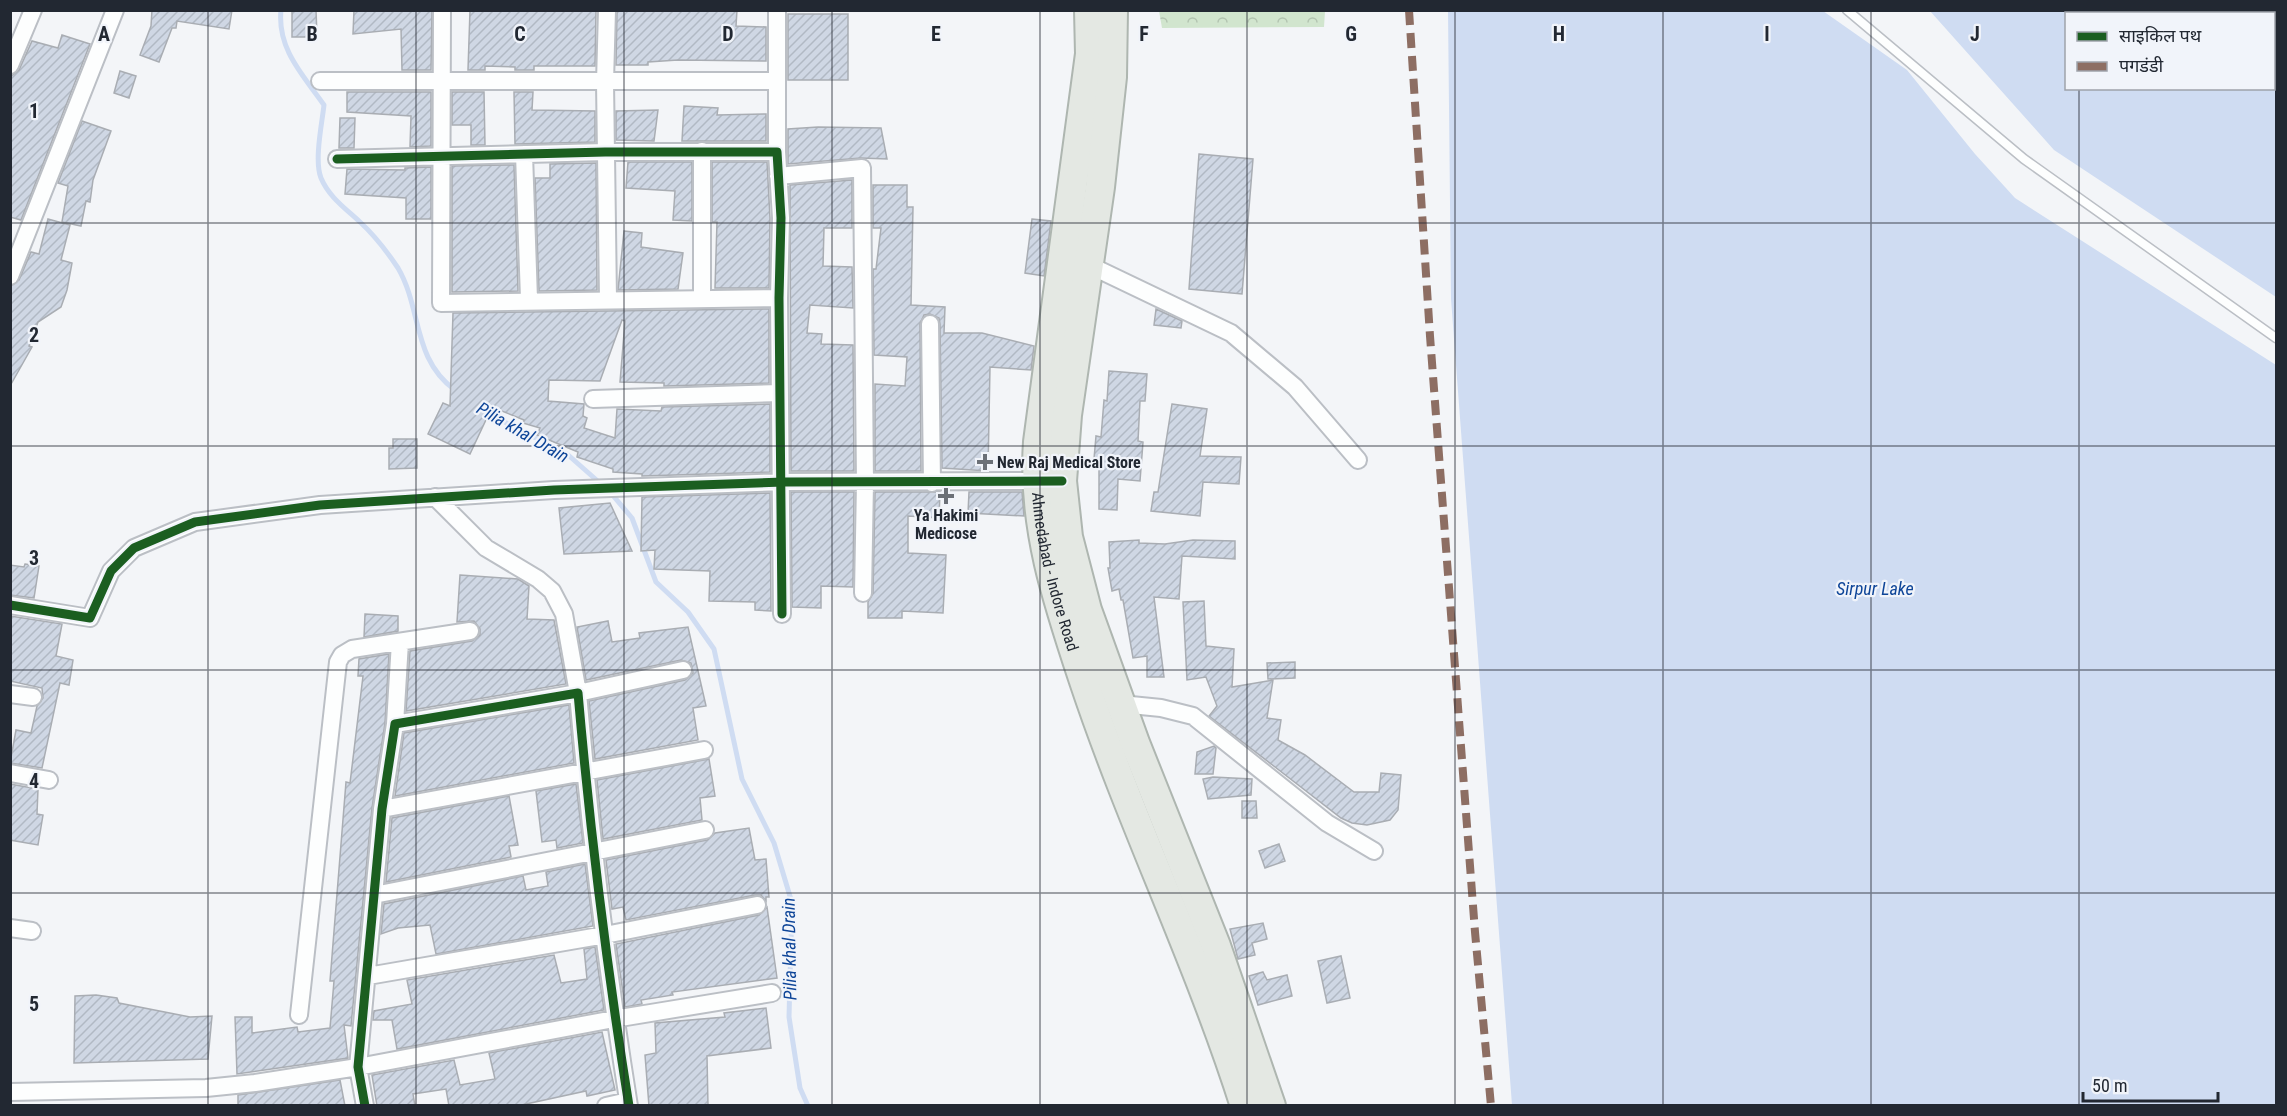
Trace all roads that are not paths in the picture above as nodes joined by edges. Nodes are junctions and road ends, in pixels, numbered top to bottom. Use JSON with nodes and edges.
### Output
{"nodes":[{"id":1,"x":33,"y":10,"type":"edge"},
{"id":2,"x":115,"y":10,"type":"edge"},
{"id":3,"x":442,"y":10,"type":"edge"},
{"id":4,"x":607,"y":10,"type":"edge"},
{"id":5,"x":777,"y":10,"type":"edge"},
{"id":6,"x":1089,"y":10,"type":"edge"},
{"id":7,"x":1113,"y":10,"type":"edge"},
{"id":8,"x":1847,"y":10,"type":"edge"},
{"id":9,"x":10,"y":64,"type":"edge"},
{"id":10,"x":320,"y":81,"type":"dead end"},
{"id":11,"x":777,"y":81,"type":"junction"},
{"id":12,"x":443,"y":82,"type":"junction"},
{"id":13,"x":605,"y":82,"type":"junction"},
{"id":14,"x":702,"y":151,"type":"junction"},
{"id":15,"x":605,"y":152,"type":"junction"},
{"id":16,"x":777,"y":152,"type":"junction"},
{"id":17,"x":524,"y":154,"type":"junction"},
{"id":18,"x":441,"y":156,"type":"junction"},
{"id":19,"x":337,"y":159,"type":"dead end"},
{"id":20,"x":778,"y":176,"type":"junction"},
{"id":21,"x":1089,"y":265,"type":"junction"},
{"id":22,"x":10,"y":276,"type":"edge"},
{"id":23,"x":702,"y":298,"type":"junction"},
{"id":24,"x":779,"y":298,"type":"junction"},
{"id":25,"x":529,"y":299,"type":"junction"},
{"id":26,"x":608,"y":299,"type":"junction"},
{"id":27,"x":930,"y":324,"type":"dead end"},
{"id":28,"x":2277,"y":338,"type":"edge"},
{"id":29,"x":780,"y":393,"type":"junction"},
{"id":30,"x":593,"y":399,"type":"dead end"},
{"id":31,"x":1358,"y":460,"type":"dead end"},
{"id":32,"x":1049,"y":481,"type":"junction"},
{"id":33,"x":783,"y":482,"type":"junction"},
{"id":34,"x":865,"y":483,"type":"junction"},
{"id":35,"x":932,"y":483,"type":"junction"},
{"id":36,"x":435,"y":497,"type":"junction"},
{"id":37,"x":863,"y":593,"type":"dead end"},
{"id":38,"x":10,"y":605,"type":"edge"},
{"id":39,"x":782,"y":614,"type":"dead end"},
{"id":40,"x":470,"y":632,"type":"dead end"},
{"id":41,"x":400,"y":642,"type":"junction"},
{"id":42,"x":682,"y":670,"type":"dead end"},
{"id":43,"x":578,"y":693,"type":"junction"},
{"id":44,"x":10,"y":694,"type":"edge"},
{"id":45,"x":33,"y":697,"type":"dead end"},
{"id":46,"x":1121,"y":704,"type":"junction"},
{"id":47,"x":395,"y":724,"type":"junction"},
{"id":48,"x":704,"y":750,"type":"dead end"},
{"id":49,"x":585,"y":772,"type":"junction"},
{"id":50,"x":10,"y":773,"type":"edge"},
{"id":51,"x":49,"y":780,"type":"dead end"},
{"id":52,"x":382,"y":809,"type":"junction"},
{"id":53,"x":705,"y":830,"type":"dead end"},
{"id":54,"x":1374,"y":851,"type":"dead end"},
{"id":55,"x":594,"y":854,"type":"junction"},
{"id":56,"x":374,"y":895,"type":"junction"},
{"id":57,"x":757,"y":906,"type":"dead end"},
{"id":58,"x":10,"y":928,"type":"edge"},
{"id":59,"x":32,"y":931,"type":"dead end"},
{"id":60,"x":605,"y":935,"type":"junction"},
{"id":61,"x":368,"y":976,"type":"junction"},
{"id":62,"x":772,"y":993,"type":"dead end"},
{"id":63,"x":299,"y":1016,"type":"dead end"},
{"id":64,"x":614,"y":1018,"type":"junction"},
{"id":65,"x":358,"y":1067,"type":"junction"},
{"id":66,"x":10,"y":1092,"type":"edge"},
{"id":67,"x":629,"y":1103,"type":"edge"},
{"id":68,"x":365,"y":1106,"type":"edge"},
{"id":69,"x":606,"y":1106,"type":"edge"},
{"id":70,"x":1245,"y":1106,"type":"edge"},
{"id":71,"x":1271,"y":1106,"type":"edge"}],
"edges":[{"from":1,"to":9,"type":"street"},
{"from":2,"to":22,"type":"street"},
{"from":3,"to":12,"type":"street"},
{"from":4,"to":13,"type":"street"},
{"from":5,"to":11,"type":"street"},
{"from":6,"to":32,"type":"highway","name":"Ahmedabad - Indore Road"},
{"from":7,"to":21,"type":"highway","name":"Ahmedabad - Indore Road"},
{"from":8,"to":28,"type":"lane"},
{"from":10,"to":12,"type":"street"},
{"from":11,"to":13,"type":"street"},
{"from":11,"to":16,"type":"street"},
{"from":12,"to":13,"type":"street"},
{"from":12,"to":18,"type":"street"},
{"from":13,"to":15,"type":"street"},
{"from":14,"to":15,"type":"street"},
{"from":14,"to":16,"type":"street"},
{"from":14,"to":23,"type":"street"},
{"from":15,"to":17,"type":"street"},
{"from":15,"to":26,"type":"street"},
{"from":16,"to":20,"type":"street"},
{"from":17,"to":18,"type":"street"},
{"from":17,"to":25,"type":"street"},
{"from":18,"to":19,"type":"street"},
{"from":18,"to":25,"type":"street"},
{"from":20,"to":24,"type":"street"},
{"from":20,"to":34,"type":"street"},
{"from":21,"to":31,"type":"street"},
{"from":21,"to":32,"type":"highway","name":"Ahmedabad - Indore Road"},
{"from":23,"to":24,"type":"street"},
{"from":23,"to":26,"type":"street"},
{"from":24,"to":29,"type":"street"},
{"from":25,"to":26,"type":"street"},
{"from":27,"to":35,"type":"street"},
{"from":29,"to":30,"type":"street"},
{"from":29,"to":33,"type":"street"},
{"from":32,"to":35,"type":"street"},
{"from":32,"to":46,"type":"highway","name":"Ahmedabad - Indore Road"},
{"from":32,"to":70,"type":"highway","name":"Ahmedabad - Indore Road"},
{"from":33,"to":34,"type":"street"},
{"from":33,"to":36,"type":"street"},
{"from":33,"to":39,"type":"street"},
{"from":34,"to":35,"type":"street"},
{"from":34,"to":37,"type":"street"},
{"from":36,"to":38,"type":"street"},
{"from":36,"to":43,"type":"street"},
{"from":40,"to":41,"type":"street"},
{"from":41,"to":47,"type":"street"},
{"from":41,"to":63,"type":"street"},
{"from":42,"to":43,"type":"street"},
{"from":43,"to":47,"type":"street"},
{"from":43,"to":49,"type":"street"},
{"from":44,"to":45,"type":"street"},
{"from":46,"to":54,"type":"street"},
{"from":46,"to":71,"type":"highway","name":"Ahmedabad - Indore Road"},
{"from":47,"to":52,"type":"street"},
{"from":48,"to":49,"type":"street"},
{"from":49,"to":52,"type":"street"},
{"from":49,"to":55,"type":"street"},
{"from":50,"to":51,"type":"street"},
{"from":52,"to":56,"type":"street"},
{"from":53,"to":55,"type":"street"},
{"from":55,"to":56,"type":"street"},
{"from":55,"to":60,"type":"street"},
{"from":56,"to":61,"type":"street"},
{"from":57,"to":60,"type":"street"},
{"from":58,"to":59,"type":"street"},
{"from":60,"to":61,"type":"street"},
{"from":60,"to":64,"type":"street"},
{"from":61,"to":65,"type":"street"},
{"from":62,"to":64,"type":"street"},
{"from":64,"to":65,"type":"street"},
{"from":64,"to":67,"type":"street"},
{"from":65,"to":66,"type":"street"},
{"from":65,"to":68,"type":"street"},
{"from":67,"to":69,"type":"street"}]}
